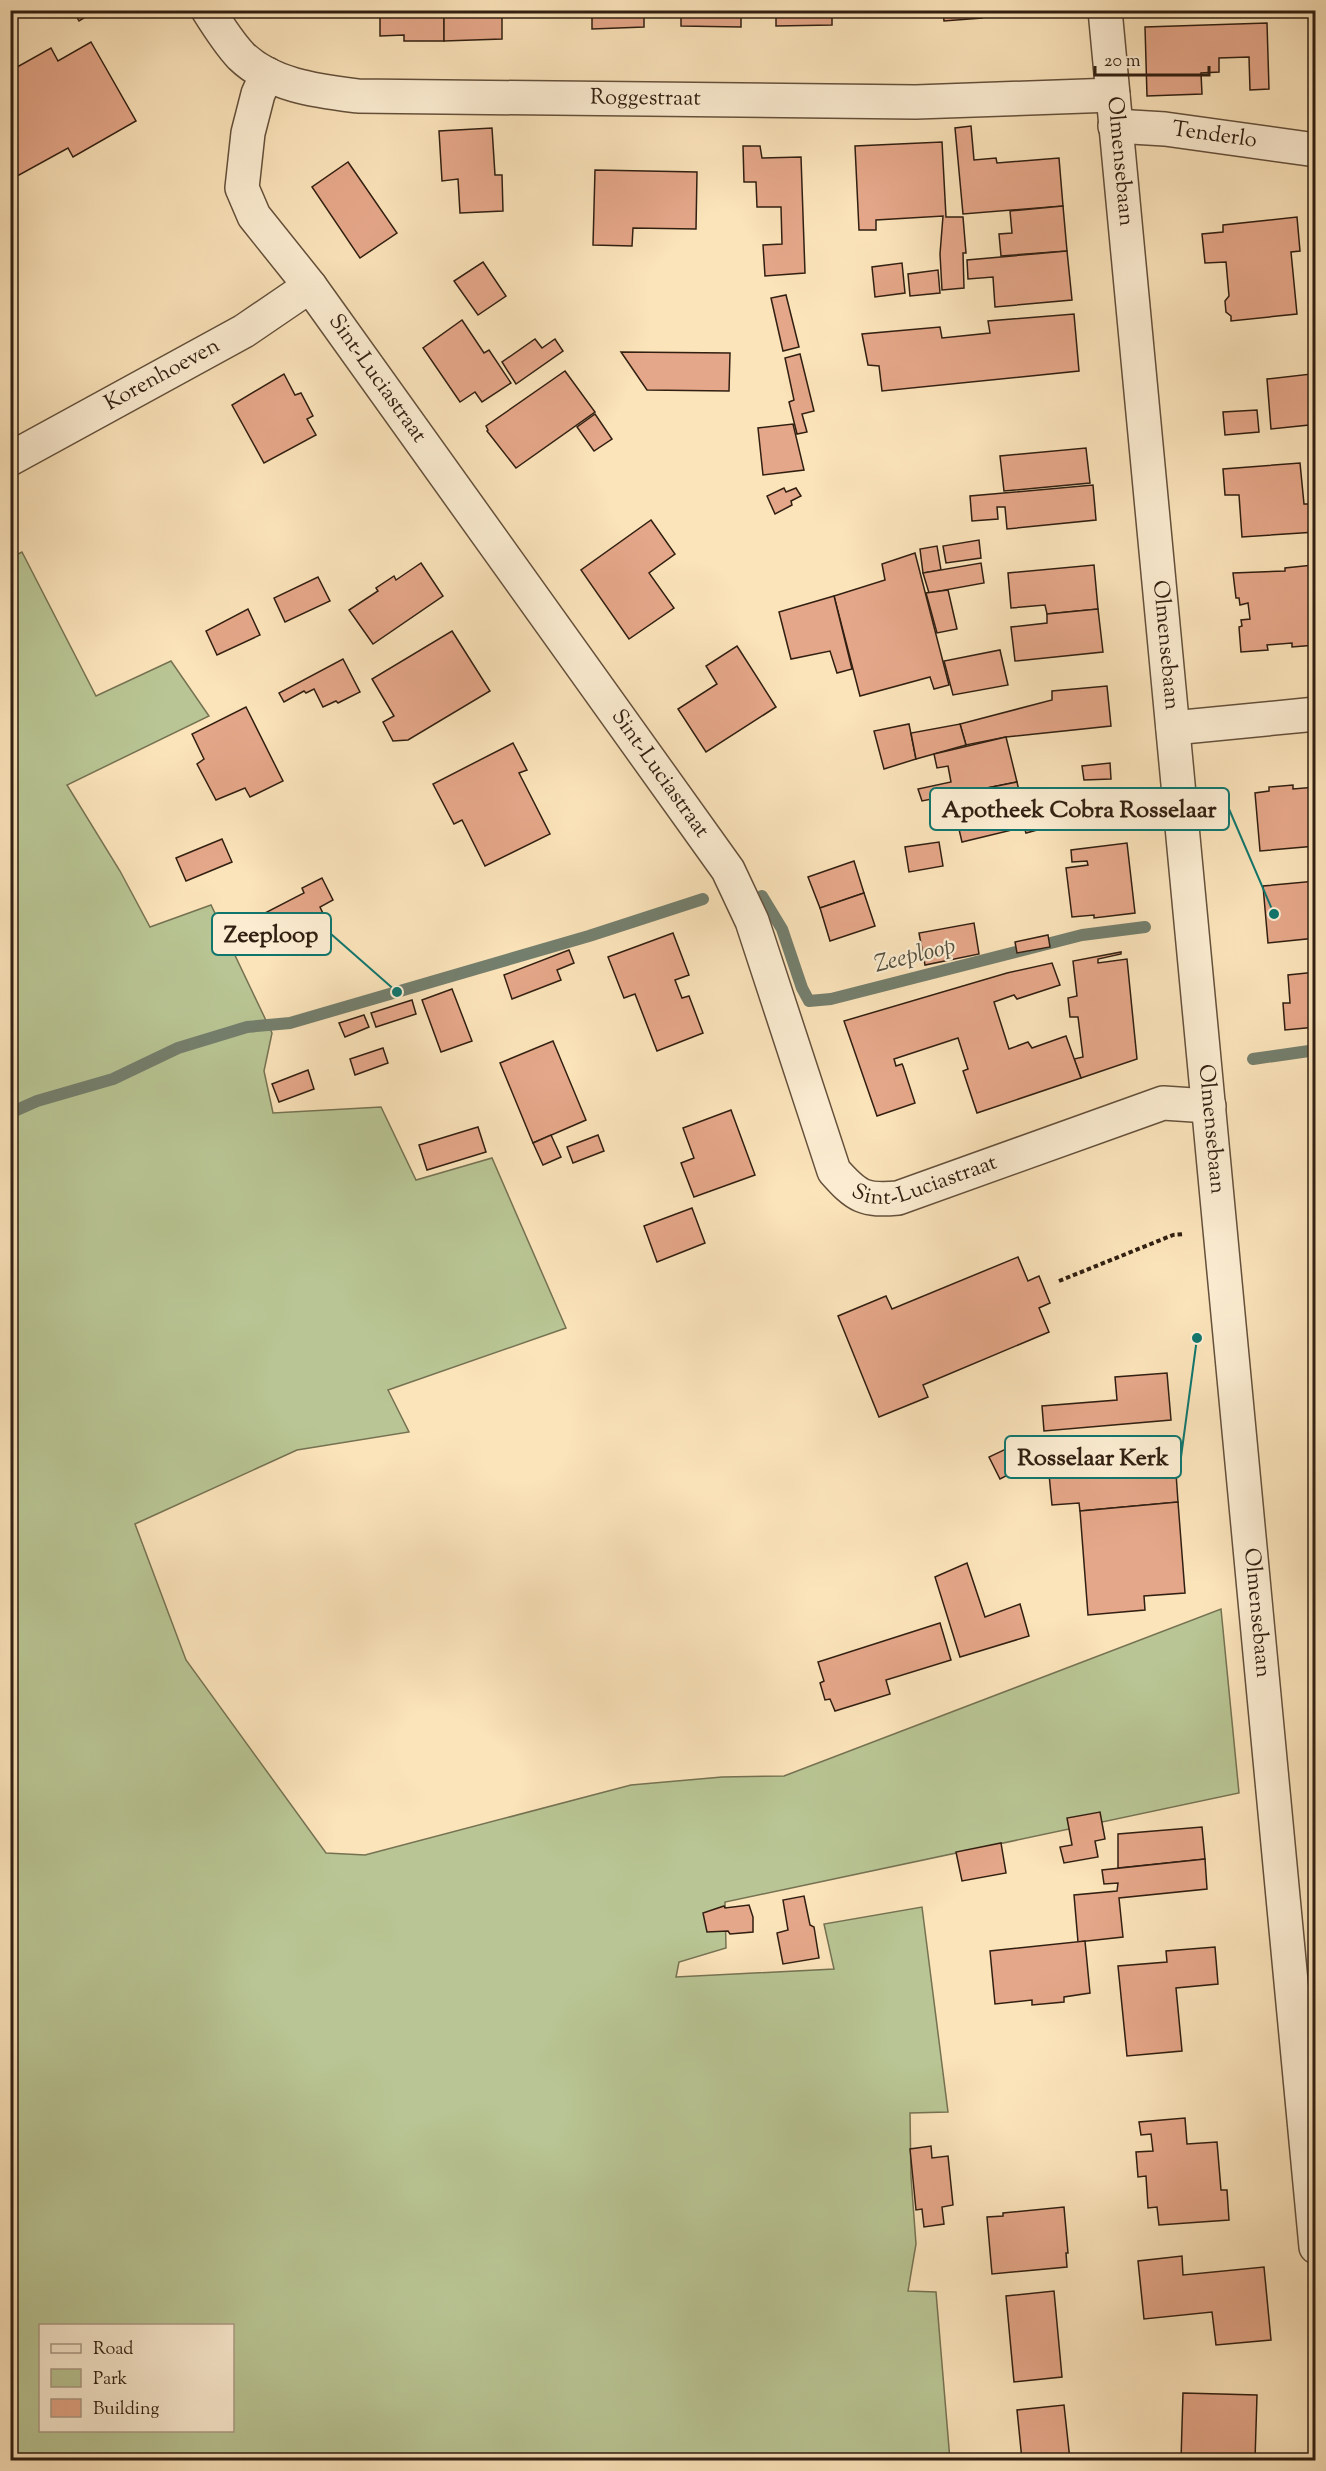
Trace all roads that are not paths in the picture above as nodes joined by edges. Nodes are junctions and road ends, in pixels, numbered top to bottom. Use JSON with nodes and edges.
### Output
{"nodes":[{"id":1,"x":208,"y":10,"type":"edge"},
{"id":2,"x":1105,"y":10,"type":"edge"},
{"id":3,"x":267,"y":74,"type":"junction"},
{"id":4,"x":1114,"y":110,"type":"junction"},
{"id":5,"x":1316,"y":150,"type":"edge"},
{"id":6,"x":310,"y":286,"type":"junction"},
{"id":7,"x":10,"y":459,"type":"edge"},
{"id":8,"x":1316,"y":714,"type":"edge"},
{"id":9,"x":1173,"y":728,"type":"junction"},
{"id":10,"x":1209,"y":1106,"type":"junction"},
{"id":11,"x":1316,"y":2247,"type":"edge"}],
"edges":[{"from":1,"to":3,"type":"street","name":"Roggestraat"},
{"from":2,"to":4,"type":"street","name":"Olmensebaan"},
{"from":3,"to":4,"type":"street","name":"Roggestraat"},
{"from":3,"to":6,"type":"street","name":"Sint-Luciastraat"},
{"from":4,"to":5,"type":"street","name":"Tenderlo"},
{"from":4,"to":9,"type":"street","name":"Olmensebaan"},
{"from":6,"to":7,"type":"street","name":"Korenhoeven"},
{"from":6,"to":10,"type":"street","name":"Sint-Luciastraat"},
{"from":8,"to":9,"type":"street"},
{"from":9,"to":10,"type":"street","name":"Olmensebaan"},
{"from":10,"to":11,"type":"street","name":"Olmensebaan"}]}
